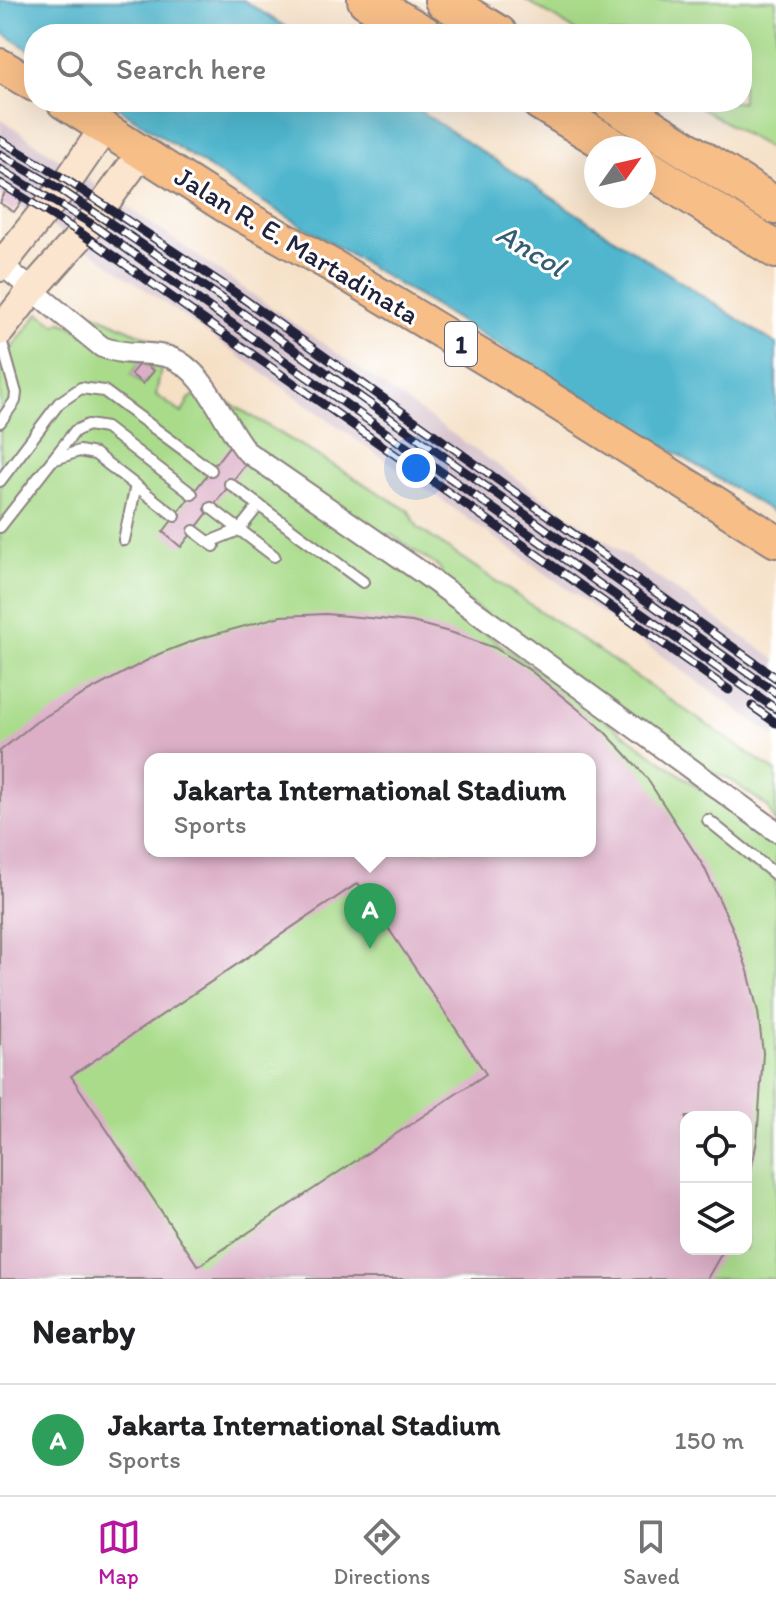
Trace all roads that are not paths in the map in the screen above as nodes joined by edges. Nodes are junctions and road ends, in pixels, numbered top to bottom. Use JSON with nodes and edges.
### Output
{"nodes":[{"id":1,"x":353,"y":0,"type":"edge"},
{"id":2,"x":366,"y":0,"type":"edge"},
{"id":3,"x":430,"y":0,"type":"edge"},
{"id":4,"x":443,"y":0,"type":"edge"},
{"id":5,"x":393,"y":24,"type":"edge"},
{"id":6,"x":407,"y":24,"type":"edge"},
{"id":7,"x":469,"y":24,"type":"edge"},
{"id":8,"x":483,"y":24,"type":"edge"},
{"id":9,"x":0,"y":65,"type":"edge"},
{"id":10,"x":24,"y":79,"type":"edge"},
{"id":11,"x":80,"y":112,"type":"edge"},
{"id":12,"x":539,"y":112,"type":"edge"},
{"id":13,"x":556,"y":112,"type":"edge"},
{"id":14,"x":609,"y":112,"type":"edge"},
{"id":15,"x":627,"y":112,"type":"edge"},
{"id":16,"x":105,"y":127,"type":"junction"},
{"id":17,"x":595,"y":136,"type":"edge"},
{"id":18,"x":584,"y":139,"type":"edge"},
{"id":19,"x":143,"y":151,"type":"junction"},
{"id":20,"x":656,"y":174,"type":"edge"},
{"id":21,"x":656,"y":182,"type":"edge"},
{"id":22,"x":776,"y":206,"type":"edge"},
{"id":23,"x":776,"y":217,"type":"edge"},
{"id":24,"x":776,"y":251,"type":"edge"},
{"id":25,"x":1,"y":266,"type":"edge"},
{"id":26,"x":32,"y":290,"type":"junction"},
{"id":27,"x":0,"y":334,"type":"edge"},
{"id":28,"x":0,"y":422,"type":"edge"},
{"id":29,"x":51,"y":460,"type":"junction"},
{"id":30,"x":211,"y":470,"type":"dead end"},
{"id":31,"x":0,"y":481,"type":"edge"},
{"id":32,"x":230,"y":484,"type":"dead end"},
{"id":33,"x":136,"y":485,"type":"junction"},
{"id":34,"x":192,"y":494,"type":"dead end"},
{"id":35,"x":259,"y":505,"type":"junction"},
{"id":36,"x":211,"y":508,"type":"dead end"},
{"id":37,"x":175,"y":516,"type":"dead end"},
{"id":38,"x":0,"y":527,"type":"edge"},
{"id":39,"x":239,"y":530,"type":"junction"},
{"id":40,"x":194,"y":531,"type":"dead end"},
{"id":41,"x":124,"y":540,"type":"dead end"},
{"id":42,"x":776,"y":541,"type":"edge"},
{"id":43,"x":274,"y":556,"type":"dead end"},
{"id":44,"x":363,"y":582,"type":"dead end"},
{"id":45,"x":708,"y":820,"type":"dead end"},
{"id":46,"x":776,"y":831,"type":"edge"},
{"id":47,"x":776,"y":875,"type":"edge"}],
"edges":[{"from":1,"to":5,"type":"highway"},
{"from":2,"to":6,"type":"highway"},
{"from":3,"to":7,"type":"highway"},
{"from":4,"to":8,"type":"highway"},
{"from":9,"to":10,"type":"highway"},
{"from":11,"to":16,"type":"highway","name":"Jalan R. E. Martadinata","number":"1"},
{"from":12,"to":18,"type":"highway"},
{"from":13,"to":17,"type":"highway"},
{"from":14,"to":23,"type":"highway"},
{"from":15,"to":22,"type":"highway"},
{"from":16,"to":19,"type":"highway","name":"Jalan R. E. Martadinata","number":"1"},
{"from":16,"to":25,"type":"main road"},
{"from":19,"to":26,"type":"main road"},
{"from":19,"to":42,"type":"highway","name":"Jalan R. E. Martadinata","number":"1"},
{"from":20,"to":24,"type":"highway"},
{"from":21,"to":24,"type":"highway"},
{"from":25,"to":26,"type":"street"},
{"from":26,"to":27,"type":"main road"},
{"from":26,"to":46,"type":"street"},
{"from":27,"to":28,"type":"lane"},
{"from":29,"to":33,"type":"lane"},
{"from":29,"to":34,"type":"lane"},
{"from":29,"to":38,"type":"lane"},
{"from":30,"to":31,"type":"lane"},
{"from":32,"to":35,"type":"lane"},
{"from":33,"to":37,"type":"lane"},
{"from":33,"to":41,"type":"lane"},
{"from":35,"to":39,"type":"lane"},
{"from":35,"to":44,"type":"lane"},
{"from":36,"to":39,"type":"lane"},
{"from":39,"to":40,"type":"lane"},
{"from":39,"to":43,"type":"lane"},
{"from":45,"to":47,"type":"lane"}]}
